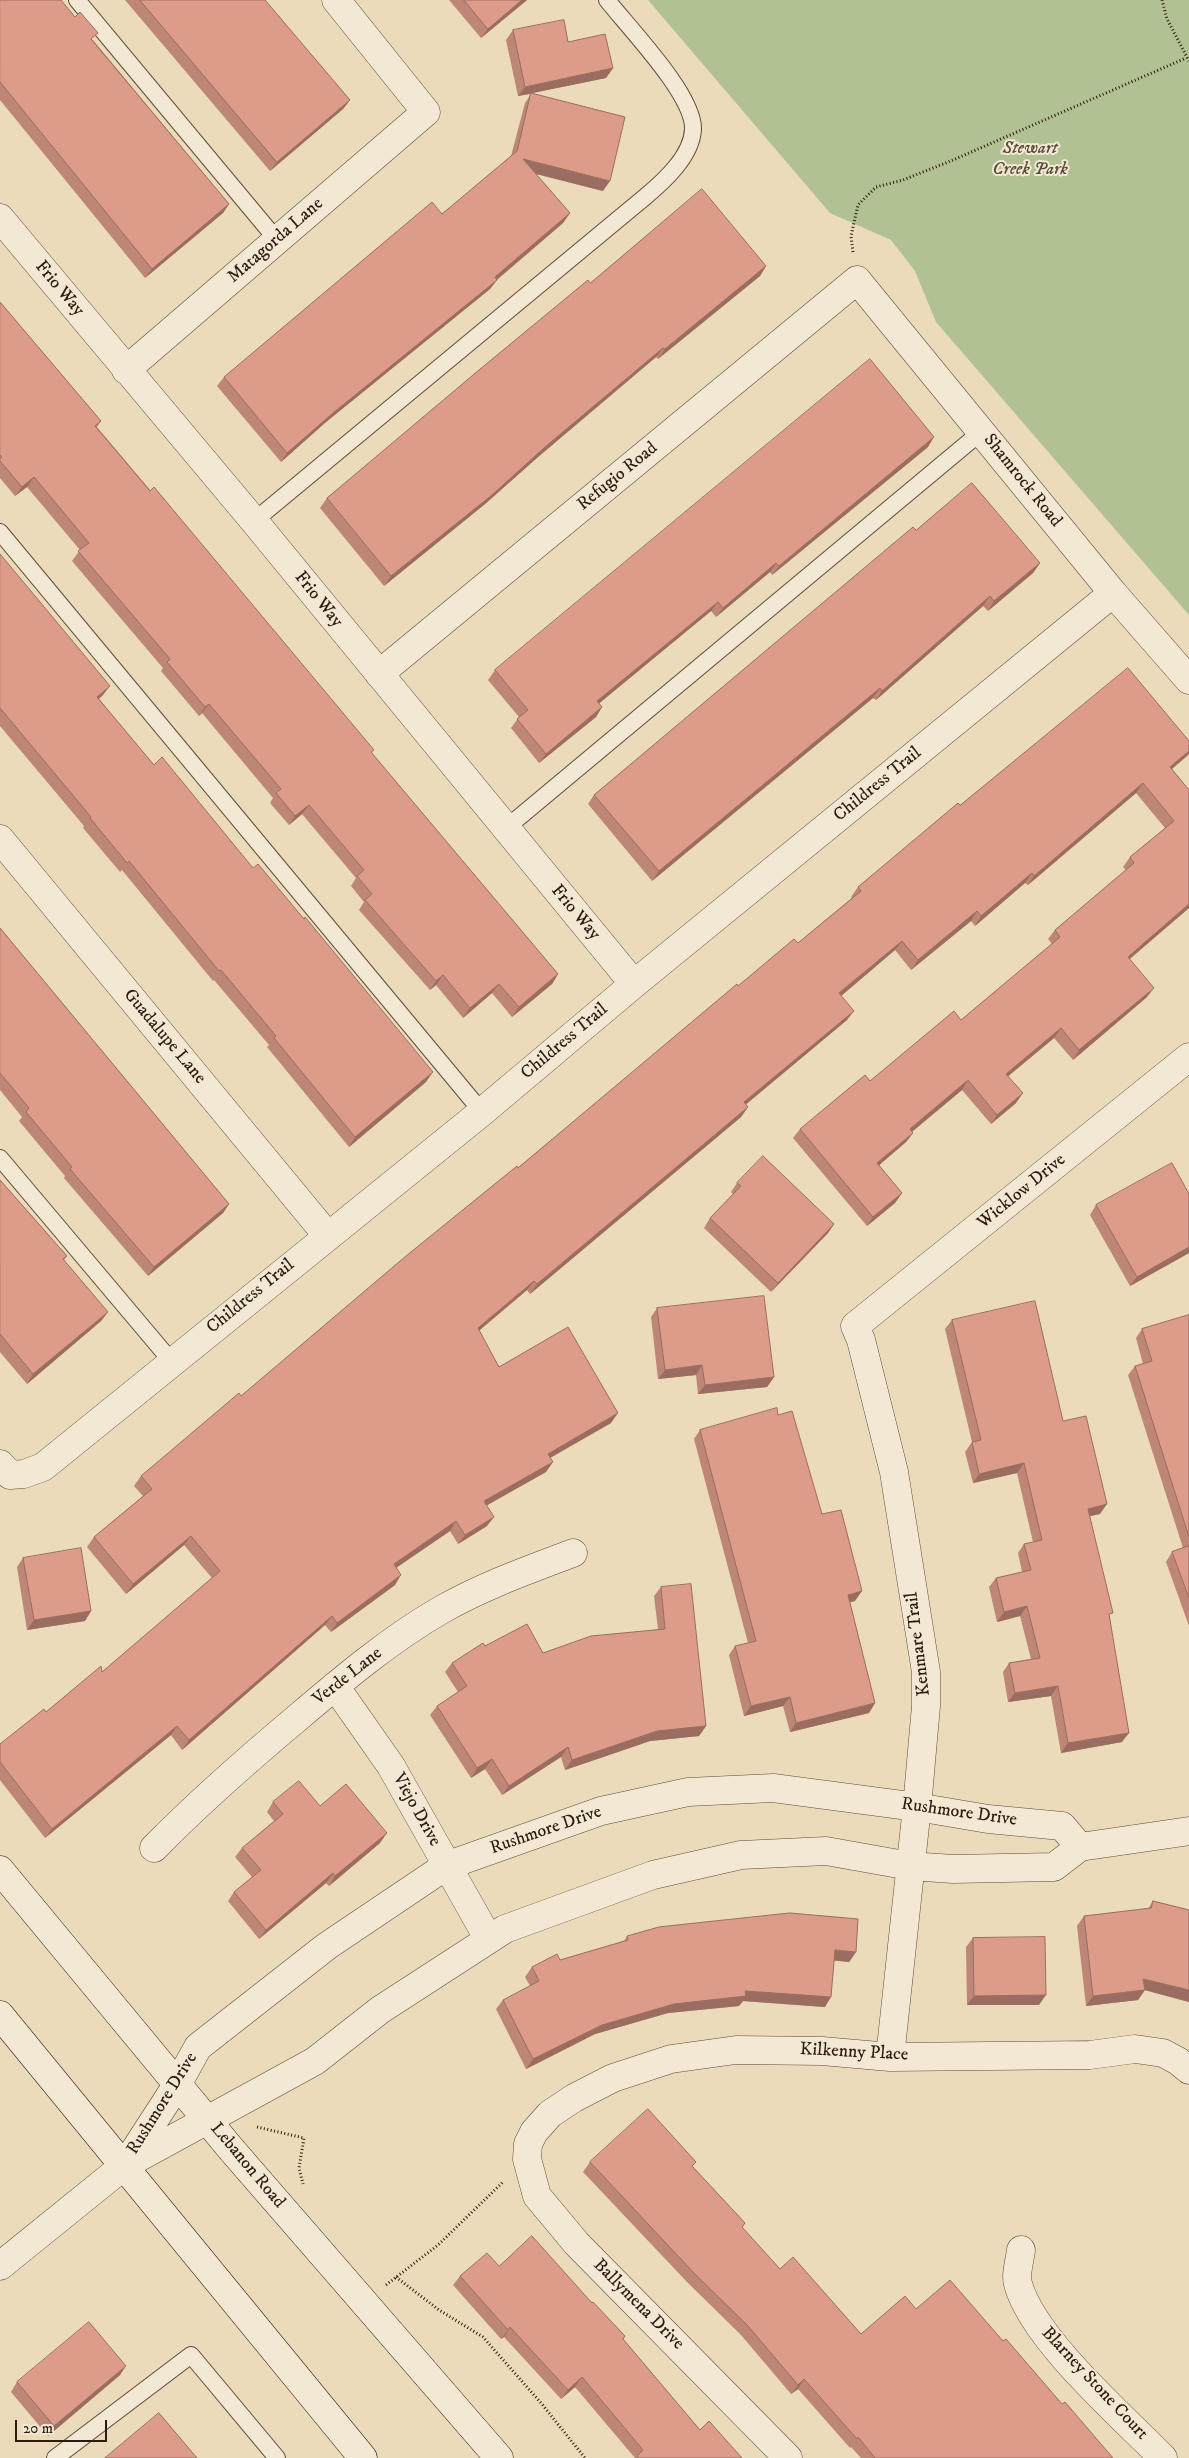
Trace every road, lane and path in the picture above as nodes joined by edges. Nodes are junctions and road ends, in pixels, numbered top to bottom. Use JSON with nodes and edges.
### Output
{"nodes":[{"id":1,"x":77,"y":0,"type":"edge"},
{"id":2,"x":336,"y":0,"type":"edge"},
{"id":3,"x":607,"y":0,"type":"edge"},
{"id":4,"x":1162,"y":0,"type":"edge"},
{"id":5,"x":1188,"y":59,"type":"edge"},
{"id":6,"x":0,"y":218,"type":"edge"},
{"id":7,"x":277,"y":240,"type":"junction"},
{"id":8,"x":857,"y":280,"type":"junction"},
{"id":9,"x":126,"y":370,"type":"junction"},
{"id":10,"x":981,"y":432,"type":"junction"},
{"id":11,"x":254,"y":522,"type":"junction"},
{"id":12,"x":0,"y":532,"type":"edge"},
{"id":13,"x":1113,"y":593,"type":"junction"},
{"id":14,"x":379,"y":674,"type":"junction"},
{"id":15,"x":1189,"y":680,"type":"edge"},
{"id":16,"x":505,"y":828,"type":"junction"},
{"id":17,"x":0,"y":839,"type":"edge"},
{"id":18,"x":634,"y":984,"type":"junction"},
{"id":19,"x":1189,"y":1057,"type":"edge"},
{"id":20,"x":482,"y":1112,"type":"junction"},
{"id":21,"x":0,"y":1158,"type":"edge"},
{"id":22,"x":327,"y":1235,"type":"junction"},
{"id":23,"x":855,"y":1326,"type":"joint"},
{"id":24,"x":172,"y":1362,"type":"junction"},
{"id":25,"x":3,"y":1467,"type":"edge"},
{"id":26,"x":573,"y":1553,"type":"dead end"},
{"id":27,"x":335,"y":1686,"type":"junction"},
{"id":28,"x":917,"y":1807,"type":"junction"},
{"id":29,"x":1189,"y":1831,"type":"edge"},
{"id":30,"x":1080,"y":1847,"type":"junction"},
{"id":31,"x":154,"y":1848,"type":"dead end"},
{"id":32,"x":446,"y":1866,"type":"junction"},
{"id":33,"x":910,"y":1866,"type":"junction"},
{"id":34,"x":0,"y":1870,"type":"edge"},
{"id":35,"x":488,"y":1938,"type":"junction"},
{"id":36,"x":0,"y":2015,"type":"edge"},
{"id":37,"x":890,"y":2057,"type":"junction"},
{"id":38,"x":1189,"y":2070,"type":"edge"},
{"id":39,"x":178,"y":2085,"type":"junction"},
{"id":40,"x":208,"y":2121,"type":"junction"},
{"id":41,"x":257,"y":2127,"type":"dead end"},
{"id":42,"x":534,"y":2132,"type":"joint"},
{"id":43,"x":527,"y":2159,"type":"junction"},
{"id":44,"x":125,"y":2165,"type":"junction"},
{"id":45,"x":304,"y":2187,"type":"dead end"},
{"id":46,"x":1021,"y":2250,"type":"dead end"},
{"id":47,"x":0,"y":2266,"type":"edge"},
{"id":48,"x":396,"y":2277,"type":"junction"},
{"id":49,"x":378,"y":2279,"type":"dead end"},
{"id":50,"x":54,"y":2458,"type":"edge"},
{"id":51,"x":277,"y":2458,"type":"edge"},
{"id":52,"x":364,"y":2458,"type":"edge"},
{"id":53,"x":500,"y":2458,"type":"edge"},
{"id":54,"x":586,"y":2458,"type":"edge"},
{"id":55,"x":788,"y":2458,"type":"edge"},
{"id":56,"x":1163,"y":2458,"type":"edge"}],
"edges":[{"from":1,"to":7,"type":"lane"},
{"from":2,"to":7,"type":"street","name":"Matagorda Lane"},
{"from":3,"to":11,"type":"lane"},
{"from":4,"to":5,"type":"path"},
{"from":5,"to":8,"type":"path"},
{"from":6,"to":9,"type":"street","name":"Frio Way"},
{"from":7,"to":9,"type":"street","name":"Matagorda Lane"},
{"from":8,"to":10,"type":"street","name":"Shamrock Road"},
{"from":8,"to":14,"type":"street","name":"Refugio Road"},
{"from":9,"to":11,"type":"street","name":"Frio Way"},
{"from":10,"to":13,"type":"street","name":"Shamrock Road"},
{"from":10,"to":16,"type":"lane"},
{"from":11,"to":14,"type":"street","name":"Frio Way"},
{"from":12,"to":20,"type":"lane"},
{"from":13,"to":15,"type":"street","name":"Shamrock Road"},
{"from":13,"to":18,"type":"street","name":"Childress Trail"},
{"from":14,"to":16,"type":"street","name":"Frio Way"},
{"from":16,"to":18,"type":"street","name":"Frio Way"},
{"from":17,"to":22,"type":"street","name":"Guadalupe Lane"},
{"from":18,"to":20,"type":"street","name":"Childress Trail"},
{"from":19,"to":23,"type":"street","name":"Wicklow Drive"},
{"from":20,"to":22,"type":"street","name":"Childress Trail"},
{"from":21,"to":24,"type":"lane"},
{"from":22,"to":24,"type":"street","name":"Childress Trail"},
{"from":23,"to":28,"type":"street","name":"Kenmare Trail"},
{"from":24,"to":25,"type":"street","name":"Childress Trail"},
{"from":26,"to":27,"type":"street","name":"Verde Lane"},
{"from":27,"to":31,"type":"street","name":"Verde Lane"},
{"from":27,"to":32,"type":"street","name":"Viejo Drive"},
{"from":28,"to":30,"type":"street","name":"Rushmore Drive"},
{"from":28,"to":32,"type":"street","name":"Rushmore Drive"},
{"from":28,"to":33,"type":"street","name":"Kenmare Trail"},
{"from":29,"to":30,"type":"street","name":"Rushmore Drive"},
{"from":30,"to":33,"type":"street","name":"Rushmore Drive"},
{"from":32,"to":35,"type":"street","name":"Viejo Drive"},
{"from":32,"to":39,"type":"street","name":"Rushmore Drive"},
{"from":33,"to":35,"type":"street","name":"Rushmore Drive"},
{"from":33,"to":37,"type":"street","name":"Kenmare Trail"},
{"from":34,"to":39,"type":"street","name":"Lebanon Road"},
{"from":35,"to":40,"type":"street","name":"Rushmore Drive"},
{"from":36,"to":44,"type":"street"},
{"from":37,"to":38,"type":"street","name":"Kilkenny Place"},
{"from":37,"to":42,"type":"street","name":"Kilkenny Place"},
{"from":39,"to":40,"type":"street","name":"Lebanon Road"},
{"from":39,"to":44,"type":"street","name":"Rushmore Drive"},
{"from":40,"to":44,"type":"street","name":"Rushmore Drive"},
{"from":40,"to":53,"type":"street","name":"Lebanon Road"},
{"from":41,"to":45,"type":"path"},
{"from":42,"to":43,"type":"street","name":"Ballymena Drive"},
{"from":43,"to":48,"type":"path"},
{"from":43,"to":55,"type":"street","name":"Ballymena Drive"},
{"from":44,"to":47,"type":"street","name":"Rushmore Drive"},
{"from":44,"to":52,"type":"street"},
{"from":46,"to":56,"type":"street","name":"Blarney Stone Court"},
{"from":48,"to":49,"type":"path"},
{"from":48,"to":54,"type":"path"},
{"from":50,"to":51,"type":"lane"}]}
